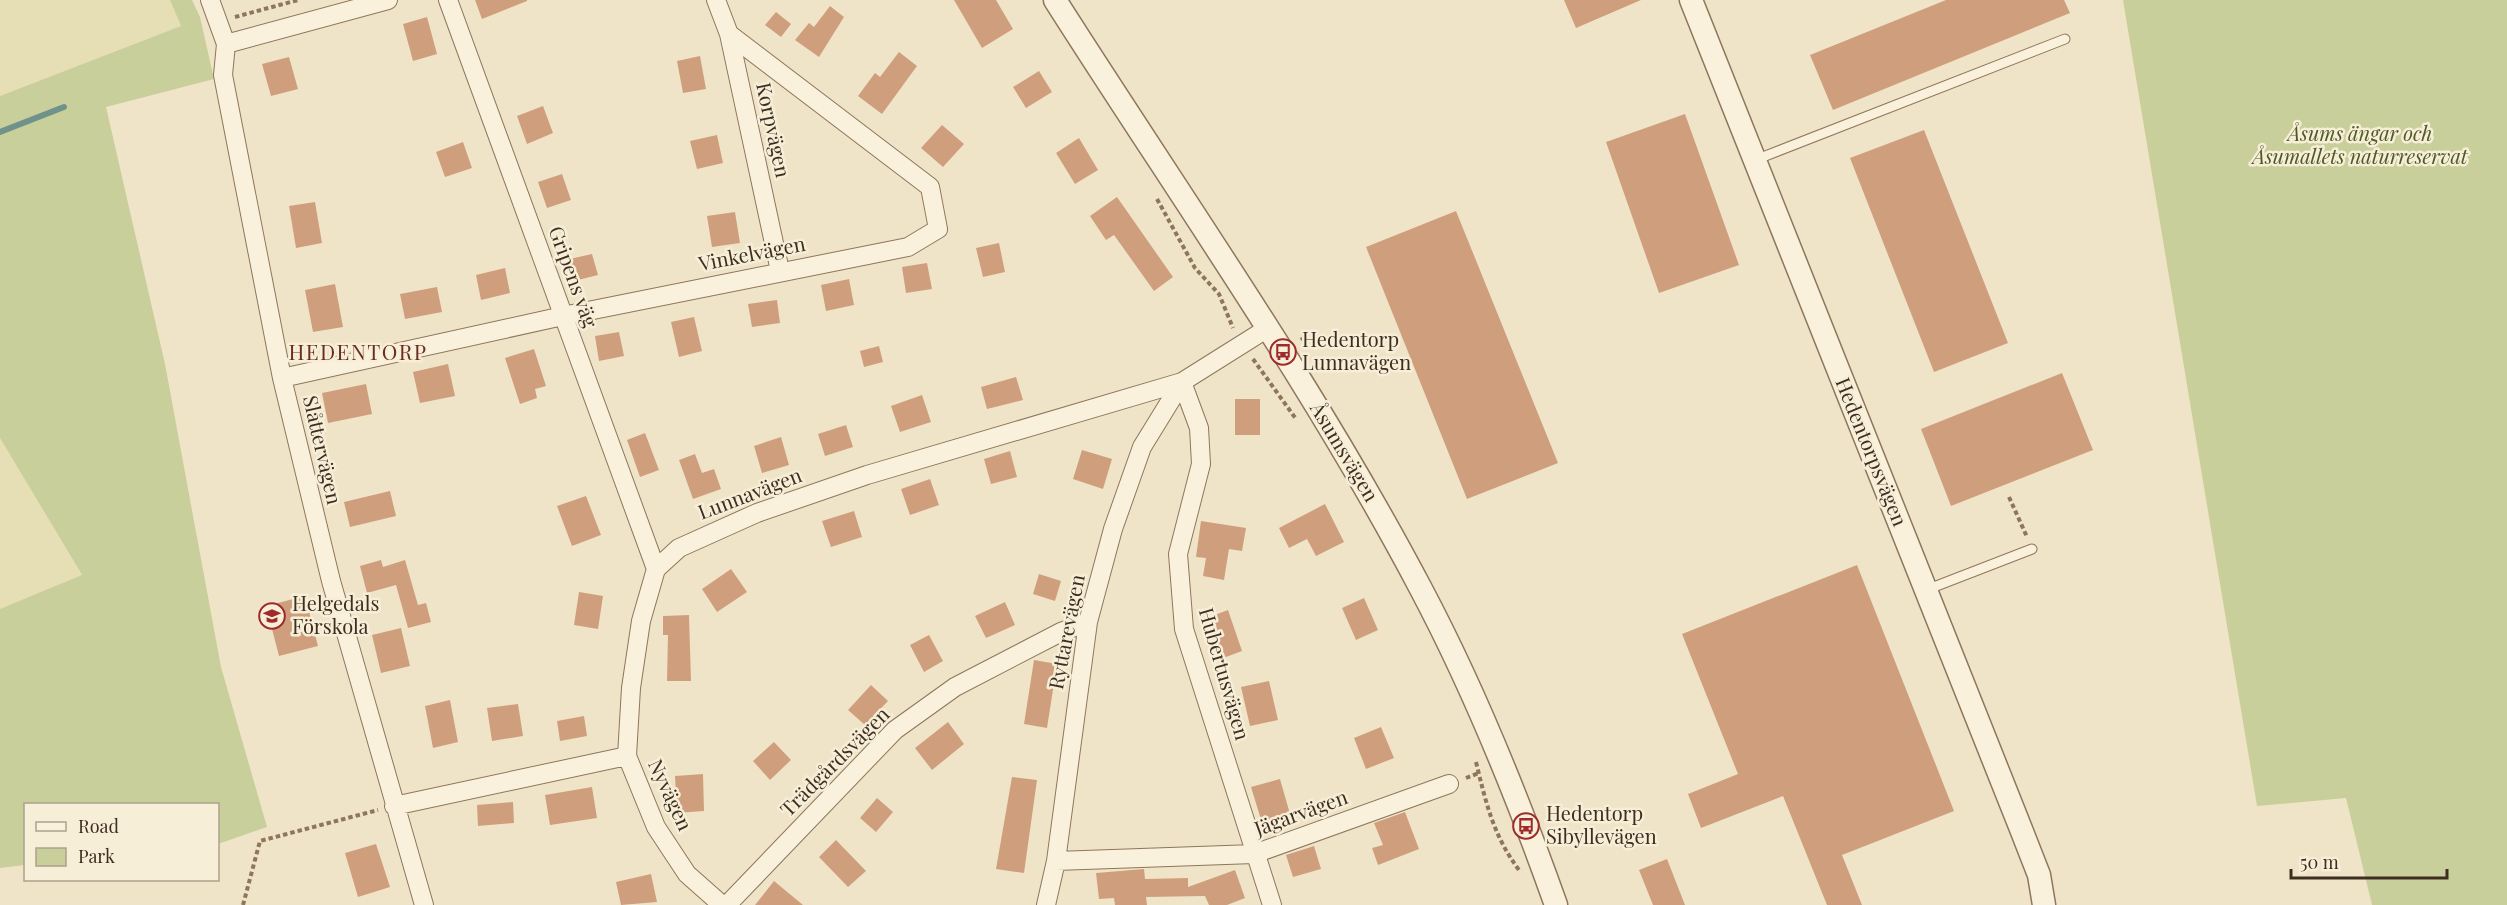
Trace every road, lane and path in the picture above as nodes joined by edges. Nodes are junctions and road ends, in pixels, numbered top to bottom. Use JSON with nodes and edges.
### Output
{"nodes":[{"id":1,"x":210,"y":0,"type":"edge"},
{"id":2,"x":298,"y":0,"type":"edge"},
{"id":3,"x":388,"y":0,"type":"edge"},
{"id":4,"x":448,"y":0,"type":"edge"},
{"id":5,"x":716,"y":0,"type":"edge"},
{"id":6,"x":1055,"y":0,"type":"edge"},
{"id":7,"x":1691,"y":0,"type":"edge"},
{"id":8,"x":220,"y":21,"type":"junction"},
{"id":9,"x":729,"y":34,"type":"junction"},
{"id":10,"x":2065,"y":39,"type":"dead end"},
{"id":11,"x":226,"y":44,"type":"junction"},
{"id":12,"x":1755,"y":160,"type":"junction"},
{"id":13,"x":1154,"y":190,"type":"dead end"},
{"id":14,"x":780,"y":271,"type":"junction"},
{"id":15,"x":563,"y":316,"type":"junction"},
{"id":16,"x":1268,"y":328,"type":"junction"},
{"id":17,"x":1306,"y":336,"type":"dead end"},
{"id":18,"x":1301,"y":340,"type":"dead end"},
{"id":19,"x":1241,"y":345,"type":"junction"},
{"id":20,"x":282,"y":378,"type":"junction"},
{"id":21,"x":1182,"y":382,"type":"junction"},
{"id":22,"x":1301,"y":425,"type":"dead end"},
{"id":23,"x":2009,"y":497,"type":"dead end"},
{"id":24,"x":2032,"y":549,"type":"joint"},
{"id":25,"x":656,"y":569,"type":"junction"},
{"id":26,"x":1926,"y":590,"type":"junction"},
{"id":27,"x":1088,"y":622,"type":"junction"},
{"id":28,"x":627,"y":756,"type":"junction"},
{"id":29,"x":1475,"y":757,"type":"dead end"},
{"id":30,"x":1449,"y":784,"type":"dead end"},
{"id":31,"x":394,"y":806,"type":"junction"},
{"id":32,"x":1502,"y":833,"type":"dead end"},
{"id":33,"x":1497,"y":835,"type":"junction"},
{"id":34,"x":1254,"y":854,"type":"junction"},
{"id":35,"x":1056,"y":861,"type":"junction"},
{"id":36,"x":1524,"y":876,"type":"dead end"},
{"id":37,"x":243,"y":905,"type":"edge"},
{"id":38,"x":424,"y":905,"type":"edge"},
{"id":39,"x":722,"y":905,"type":"edge"},
{"id":40,"x":727,"y":905,"type":"edge"},
{"id":41,"x":1046,"y":905,"type":"edge"},
{"id":42,"x":1272,"y":905,"type":"edge"},
{"id":43,"x":1556,"y":905,"type":"edge"},
{"id":44,"x":2044,"y":905,"type":"edge"}],
"edges":[{"from":1,"to":8,"type":"street","name":"Slåttervägen"},
{"from":2,"to":8,"type":"path"},
{"from":3,"to":11,"type":"street"},
{"from":4,"to":15,"type":"street","name":"Gripens väg"},
{"from":5,"to":9,"type":"street","name":"Korpvägen"},
{"from":6,"to":16,"type":"street","name":"Åsumsvägen"},
{"from":7,"to":12,"type":"street","name":"Hedentorpsvägen"},
{"from":8,"to":11,"type":"street","name":"Slåttervägen"},
{"from":9,"to":14,"type":"street","name":"Korpvägen"},
{"from":9,"to":14,"type":"street","name":"Vinkelvägen"},
{"from":10,"to":12,"type":"lane"},
{"from":11,"to":20,"type":"street","name":"Slåttervägen"},
{"from":12,"to":26,"type":"street","name":"Hedentorpsvägen"},
{"from":13,"to":19,"type":"path"},
{"from":14,"to":15,"type":"street","name":"Vinkelvägen"},
{"from":15,"to":20,"type":"street","name":"Vinkelvägen"},
{"from":15,"to":25,"type":"street","name":"Gripens väg"},
{"from":16,"to":19,"type":"street","name":"Lunnavägen"},
{"from":16,"to":43,"type":"street","name":"Åsumsvägen"},
{"from":17,"to":18,"type":"path"},
{"from":19,"to":21,"type":"street","name":"Lunnavägen"},
{"from":19,"to":22,"type":"path"},
{"from":20,"to":31,"type":"street","name":"Slåttervägen"},
{"from":21,"to":25,"type":"street","name":"Lunnavägen"},
{"from":21,"to":27,"type":"street","name":"Ryttarevägen"},
{"from":21,"to":34,"type":"street","name":"Hubertusvägen"},
{"from":23,"to":24,"type":"path"},
{"from":24,"to":26,"type":"lane"},
{"from":25,"to":28,"type":"street"},
{"from":26,"to":44,"type":"street","name":"Hedentorpsvägen"},
{"from":27,"to":35,"type":"street","name":"Ryttarevägen"},
{"from":27,"to":40,"type":"street","name":"Trädgårdsvägen"},
{"from":28,"to":31,"type":"street"},
{"from":28,"to":39,"type":"street","name":"Nyvägen"},
{"from":29,"to":33,"type":"path"},
{"from":30,"to":34,"type":"street","name":"Jägarvägen"},
{"from":31,"to":37,"type":"path"},
{"from":31,"to":38,"type":"street","name":"Slåttervägen"},
{"from":32,"to":33,"type":"path"},
{"from":33,"to":36,"type":"path"},
{"from":34,"to":35,"type":"street","name":"Jägarvägen"},
{"from":34,"to":42,"type":"street","name":"Hubertusvägen"},
{"from":35,"to":41,"type":"street","name":"Ryttarevägen"}]}
